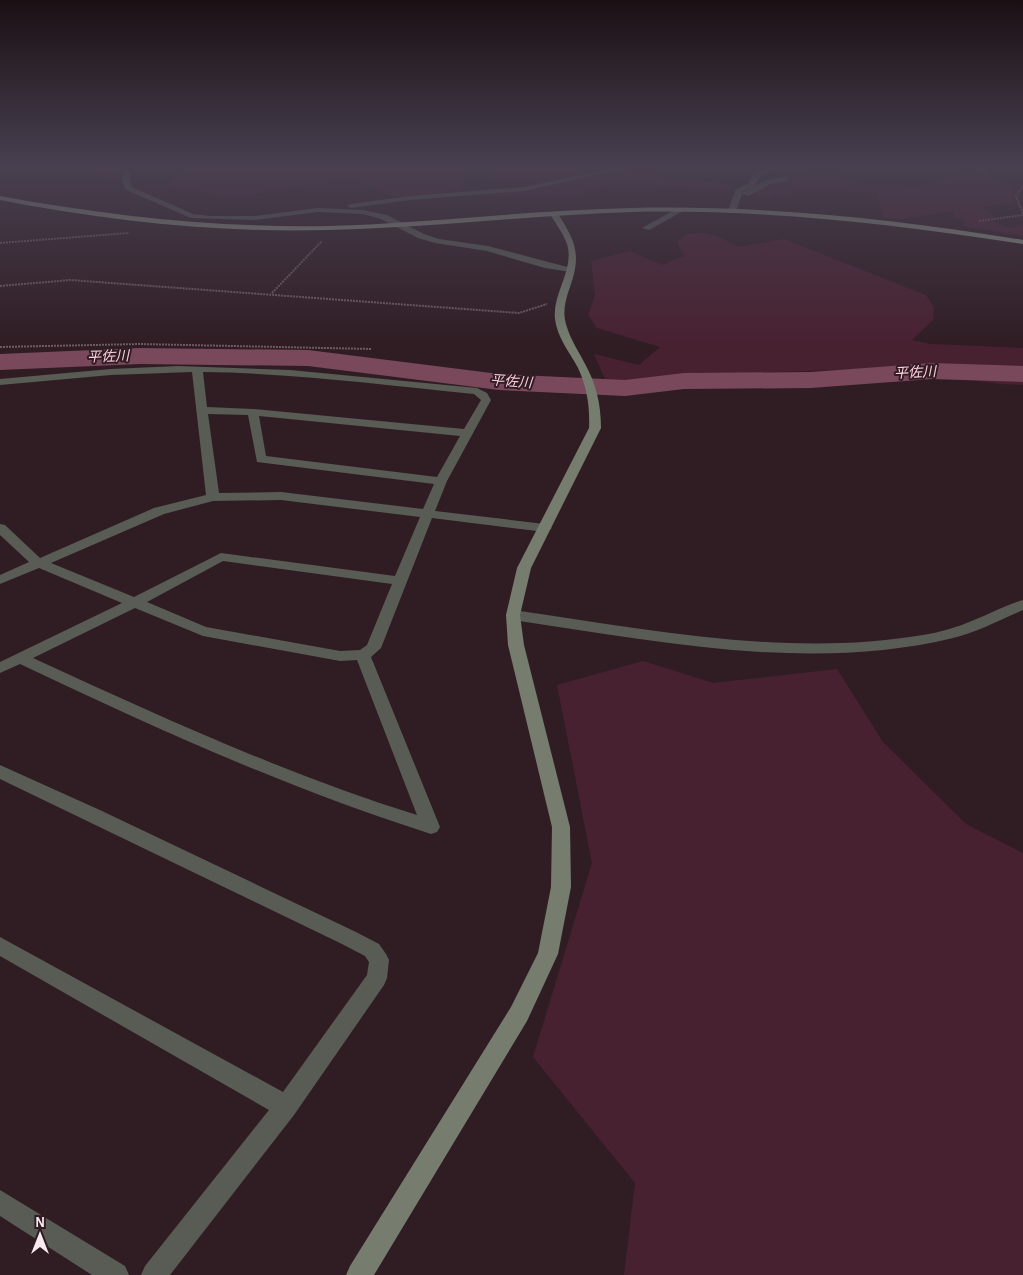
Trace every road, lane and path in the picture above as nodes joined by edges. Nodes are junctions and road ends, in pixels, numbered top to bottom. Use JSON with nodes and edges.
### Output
{"nodes":[{"id":1,"x":186,"y":226,"type":"edge"},
{"id":2,"x":373,"y":226,"type":"edge"},
{"id":3,"x":400,"y":226,"type":"edge"},
{"id":4,"x":560,"y":226,"type":"edge"},
{"id":5,"x":651,"y":226,"type":"edge"},
{"id":6,"x":907,"y":226,"type":"edge"},
{"id":7,"x":332,"y":228,"type":"junction"},
{"id":8,"x":646,"y":228,"type":"dead end"},
{"id":9,"x":137,"y":232,"type":"dead end"},
{"id":10,"x":1023,"y":242,"type":"edge"},
{"id":11,"x":0,"y":243,"type":"edge"},
{"id":12,"x":571,"y":268,"type":"junction"},
{"id":13,"x":0,"y":286,"type":"edge"},
{"id":14,"x":272,"y":293,"type":"junction"},
{"id":15,"x":561,"y":301,"type":"junction"},
{"id":16,"x":0,"y":347,"type":"edge"},
{"id":17,"x":372,"y":349,"type":"dead end"},
{"id":18,"x":197,"y":370,"type":"junction"},
{"id":19,"x":0,"y":382,"type":"edge"},
{"id":20,"x":201,"y":410,"type":"junction"},
{"id":21,"x":254,"y":412,"type":"junction"},
{"id":22,"x":468,"y":433,"type":"junction"},
{"id":23,"x":441,"y":481,"type":"junction"},
{"id":24,"x":213,"y":497,"type":"junction"},
{"id":25,"x":426,"y":513,"type":"junction"},
{"id":26,"x":0,"y":528,"type":"edge"},
{"id":27,"x":545,"y":528,"type":"junction"},
{"id":28,"x":37,"y":562,"type":"junction"},
{"id":29,"x":0,"y":580,"type":"edge"},
{"id":30,"x":400,"y":581,"type":"junction"},
{"id":31,"x":136,"y":602,"type":"junction"},
{"id":32,"x":1023,"y":605,"type":"edge"},
{"id":33,"x":513,"y":615,"type":"junction"},
{"id":34,"x":363,"y":655,"type":"junction"},
{"id":35,"x":20,"y":658,"type":"junction"},
{"id":36,"x":0,"y":668,"type":"edge"},
{"id":37,"x":0,"y":772,"type":"edge"},
{"id":38,"x":0,"y":946,"type":"edge"},
{"id":39,"x":286,"y":1107,"type":"junction"},
{"id":40,"x":0,"y":1202,"type":"edge"},
{"id":41,"x":116,"y":1275,"type":"edge"},
{"id":42,"x":154,"y":1275,"type":"edge"},
{"id":43,"x":358,"y":1275,"type":"edge"}],
"edges":[{"from":1,"to":7,"type":"main road"},
{"from":2,"to":7,"type":"main road"},
{"from":3,"to":12,"type":"street"},
{"from":4,"to":12,"type":"street"},
{"from":5,"to":8,"type":"street"},
{"from":6,"to":10,"type":"main road"},
{"from":7,"to":14,"type":"path"},
{"from":9,"to":11,"type":"path"},
{"from":12,"to":15,"type":"street"},
{"from":13,"to":14,"type":"path"},
{"from":14,"to":15,"type":"path"},
{"from":15,"to":27,"type":"street"},
{"from":16,"to":17,"type":"path"},
{"from":18,"to":19,"type":"street"},
{"from":18,"to":20,"type":"street"},
{"from":18,"to":22,"type":"street"},
{"from":20,"to":21,"type":"street"},
{"from":20,"to":24,"type":"street"},
{"from":21,"to":22,"type":"street"},
{"from":21,"to":23,"type":"street"},
{"from":22,"to":23,"type":"street"},
{"from":23,"to":25,"type":"street"},
{"from":24,"to":25,"type":"street"},
{"from":24,"to":28,"type":"street"},
{"from":25,"to":27,"type":"street"},
{"from":25,"to":30,"type":"street"},
{"from":26,"to":28,"type":"street"},
{"from":27,"to":33,"type":"street"},
{"from":28,"to":29,"type":"street"},
{"from":28,"to":31,"type":"street"},
{"from":30,"to":31,"type":"street"},
{"from":30,"to":34,"type":"street"},
{"from":31,"to":34,"type":"street"},
{"from":31,"to":35,"type":"street"},
{"from":32,"to":33,"type":"street"},
{"from":33,"to":43,"type":"street"},
{"from":34,"to":35,"type":"street"},
{"from":35,"to":36,"type":"street"},
{"from":37,"to":39,"type":"street"},
{"from":38,"to":39,"type":"street"},
{"from":39,"to":42,"type":"street"},
{"from":40,"to":41,"type":"street"}]}
